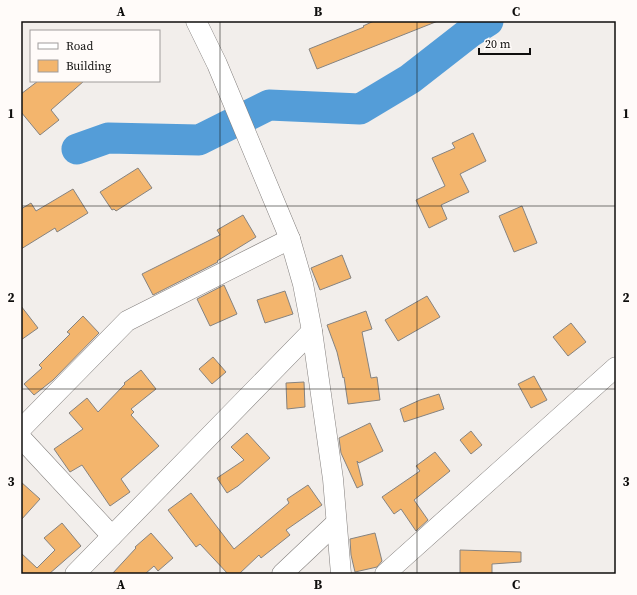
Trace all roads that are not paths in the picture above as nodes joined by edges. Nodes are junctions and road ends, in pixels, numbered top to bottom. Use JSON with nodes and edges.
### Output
{"nodes":[{"id":1,"x":196,"y":21,"type":"edge"},
{"id":2,"x":290,"y":239,"type":"junction"},
{"id":3,"x":312,"y":331,"type":"junction"},
{"id":4,"x":616,"y":367,"type":"edge"},
{"id":5,"x":21,"y":430,"type":"edge"},
{"id":6,"x":21,"y":438,"type":"edge"},
{"id":7,"x":336,"y":524,"type":"junction"},
{"id":8,"x":112,"y":536,"type":"junction"},
{"id":9,"x":75,"y":574,"type":"edge"},
{"id":10,"x":282,"y":574,"type":"edge"},
{"id":11,"x":341,"y":574,"type":"edge"},
{"id":12,"x":385,"y":574,"type":"edge"}],
"edges":[{"from":1,"to":2,"type":"street"},
{"from":2,"to":3,"type":"street"},
{"from":2,"to":5,"type":"street"},
{"from":3,"to":7,"type":"street"},
{"from":3,"to":8,"type":"street"},
{"from":4,"to":12,"type":"street"},
{"from":6,"to":8,"type":"street"},
{"from":7,"to":10,"type":"street"},
{"from":7,"to":11,"type":"street"},
{"from":8,"to":9,"type":"street"}]}
